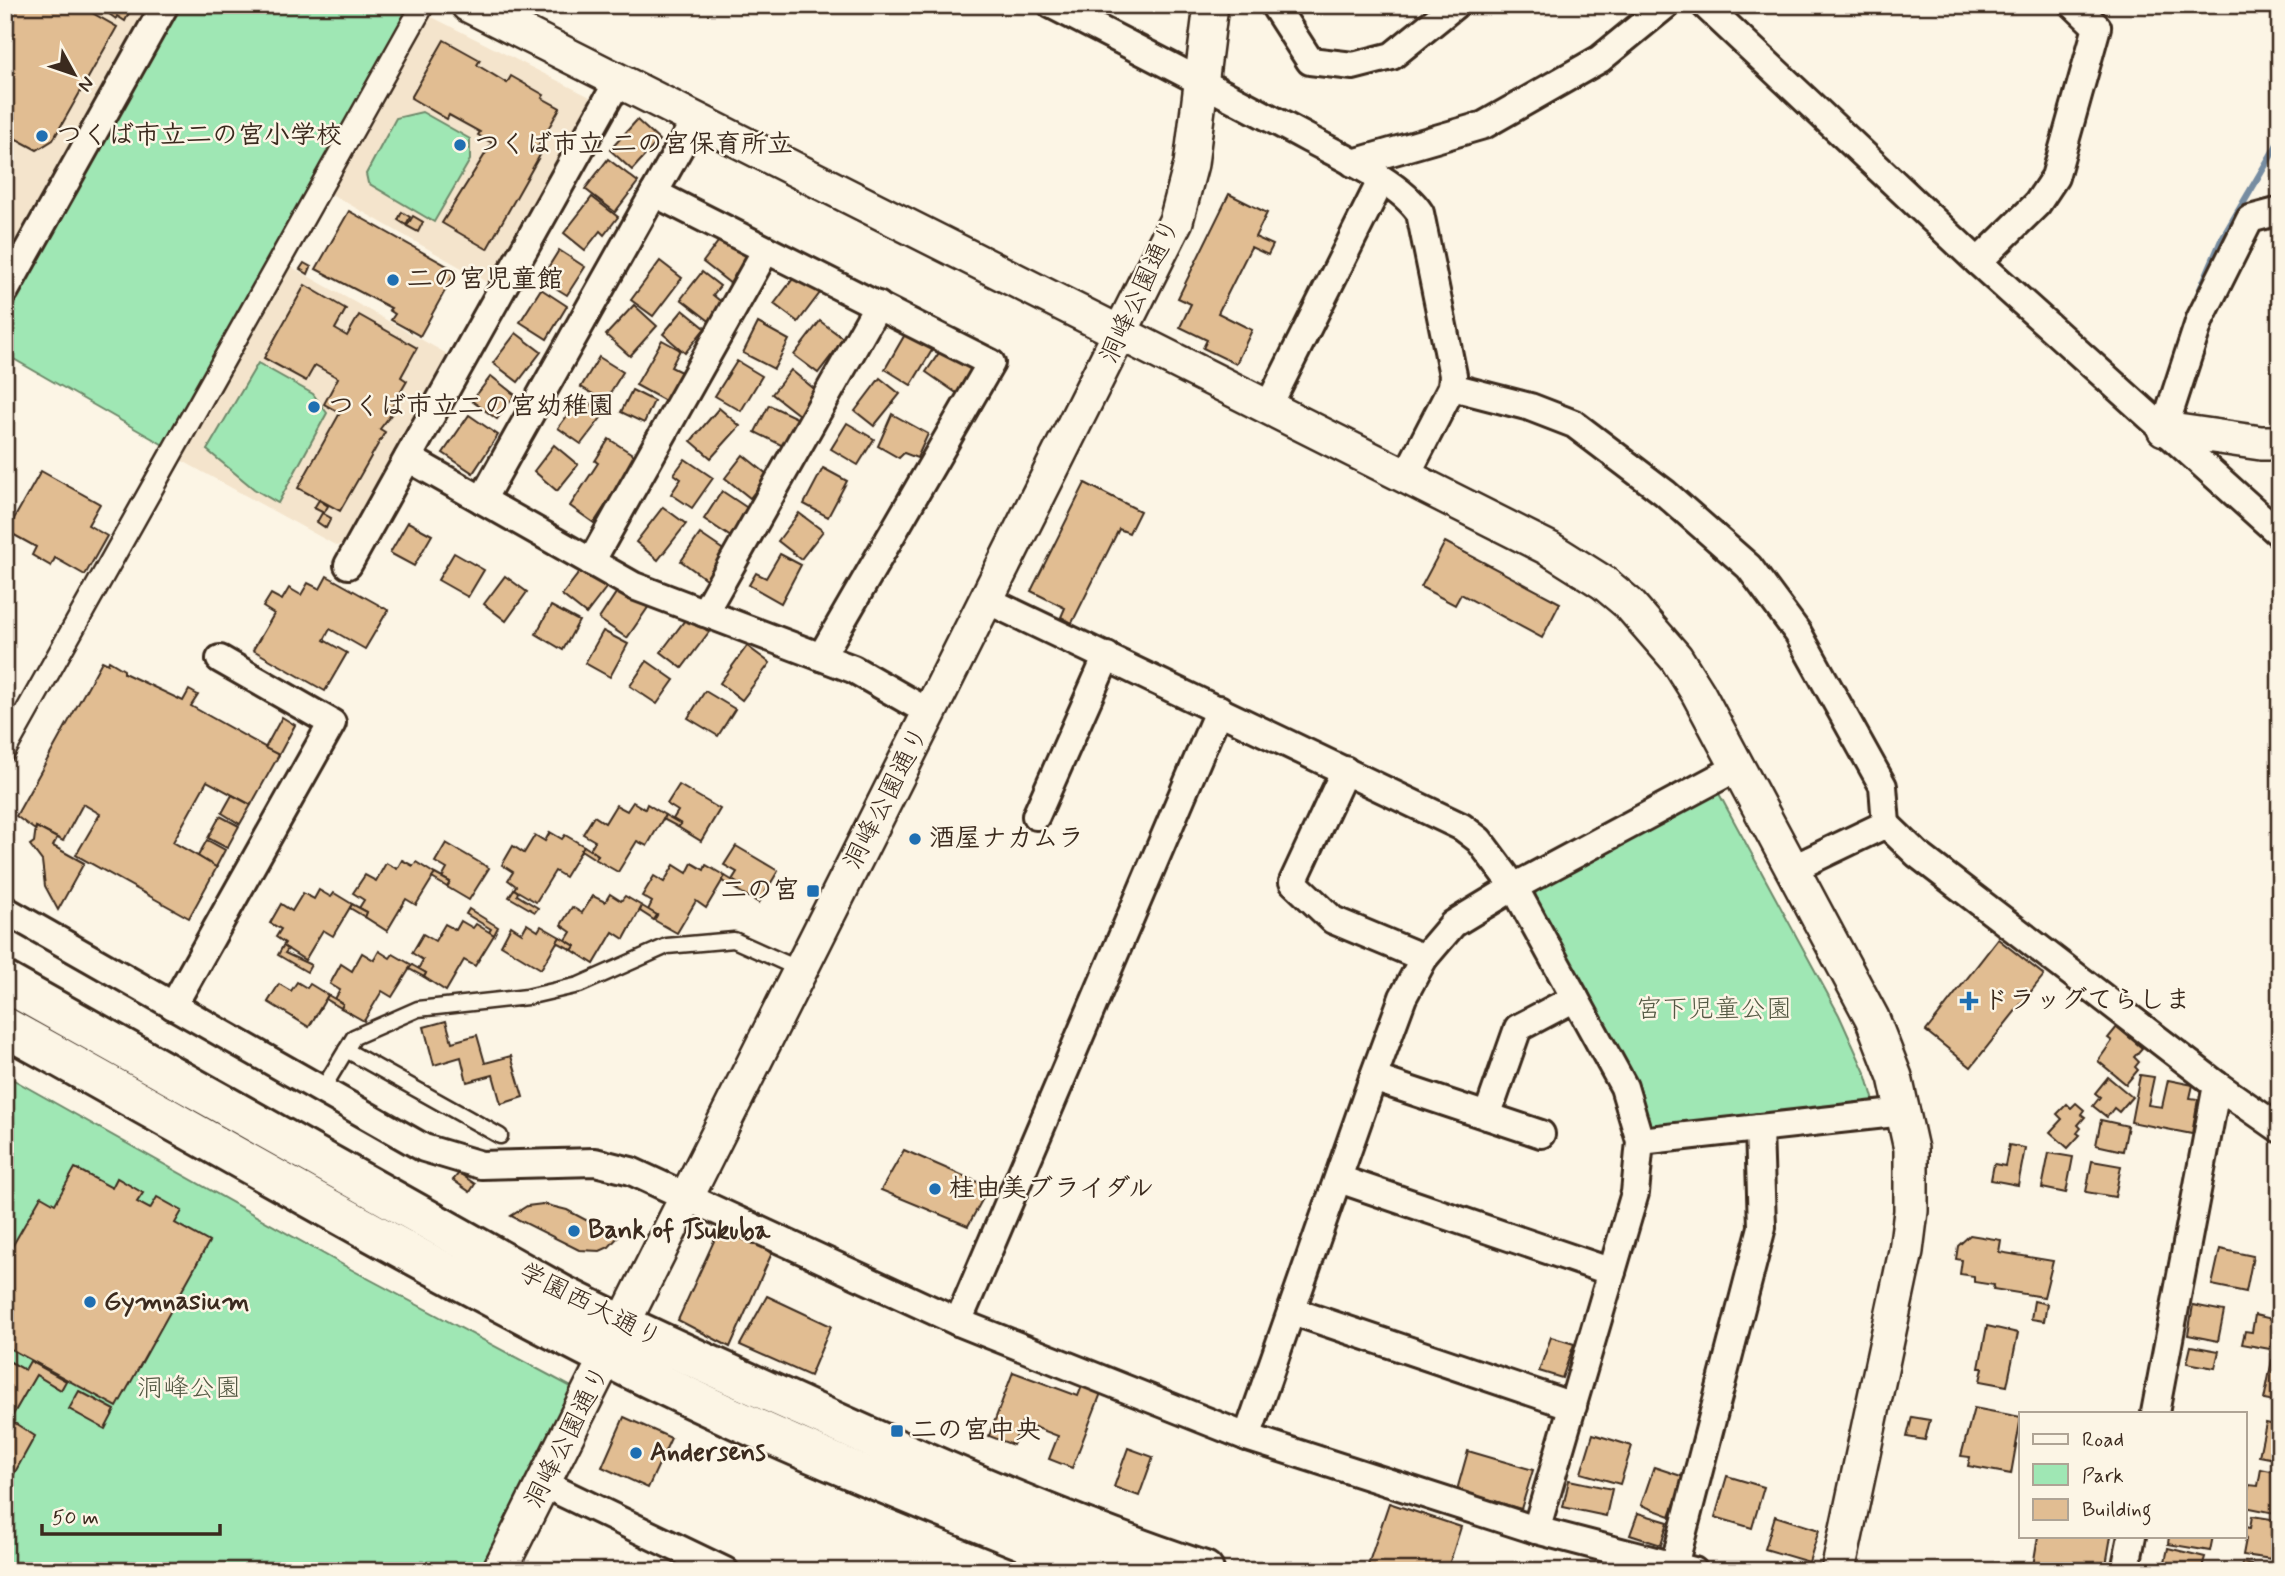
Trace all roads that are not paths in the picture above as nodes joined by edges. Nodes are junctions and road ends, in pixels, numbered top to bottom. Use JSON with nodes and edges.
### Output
{"nodes":[{"id":1,"x":165,"y":5,"type":"edge"},
{"id":2,"x":423,"y":5,"type":"edge"},
{"id":3,"x":468,"y":5,"type":"edge"},
{"id":4,"x":1052,"y":5,"type":"edge"},
{"id":5,"x":1211,"y":5,"type":"edge"},
{"id":6,"x":1274,"y":5,"type":"edge"},
{"id":7,"x":1455,"y":5,"type":"edge"},
{"id":8,"x":1666,"y":5,"type":"edge"},
{"id":9,"x":1705,"y":5,"type":"edge"},
{"id":10,"x":2074,"y":5,"type":"edge"},
{"id":11,"x":618,"y":81,"type":"junction"},
{"id":12,"x":1202,"y":81,"type":"junction"},
{"id":13,"x":695,"y":120,"type":"junction"},
{"id":14,"x":1353,"y":163,"type":"junction"},
{"id":15,"x":1381,"y":181,"type":"junction"},
{"id":16,"x":654,"y":193,"type":"junction"},
{"id":17,"x":2280,"y":211,"type":"edge"},
{"id":18,"x":766,"y":250,"type":"junction"},
{"id":19,"x":1979,"y":262,"type":"junction"},
{"id":20,"x":5,"y":290,"type":"edge"},
{"id":21,"x":878,"y":305,"type":"junction"},
{"id":22,"x":1122,"y":333,"type":"junction"},
{"id":23,"x":1452,"y":387,"type":"junction"},
{"id":24,"x":1268,"y":407,"type":"junction"},
{"id":25,"x":2164,"y":429,"type":"junction"},
{"id":26,"x":2280,"y":443,"type":"edge"},
{"id":27,"x":408,"y":458,"type":"junction"},
{"id":28,"x":1405,"y":476,"type":"junction"},
{"id":29,"x":482,"y":500,"type":"junction"},
{"id":30,"x":2280,"y":534,"type":"edge"},
{"id":31,"x":591,"y":562,"type":"junction"},
{"id":32,"x":348,"y":565,"type":"dead end"},
{"id":33,"x":987,"y":600,"type":"junction"},
{"id":34,"x":704,"y":613,"type":"junction"},
{"id":35,"x":1107,"y":656,"type":"junction"},
{"id":36,"x":821,"y":657,"type":"junction"},
{"id":37,"x":220,"y":659,"type":"dead end"},
{"id":38,"x":1219,"y":709,"type":"junction"},
{"id":39,"x":930,"y":713,"type":"junction"},
{"id":40,"x":5,"y":750,"type":"edge"},
{"id":41,"x":1738,"y":767,"type":"junction"},
{"id":42,"x":1345,"y":769,"type":"junction"},
{"id":43,"x":1036,"y":816,"type":"dead end"},
{"id":44,"x":1886,"y":824,"type":"junction"},
{"id":45,"x":1792,"y":869,"type":"junction"},
{"id":46,"x":1514,"y":887,"type":"junction"},
{"id":47,"x":5,"y":911,"type":"edge"},
{"id":48,"x":1424,"y":958,"type":"junction"},
{"id":49,"x":802,"y":970,"type":"junction"},
{"id":50,"x":5,"y":982,"type":"edge"},
{"id":51,"x":1575,"y":998,"type":"junction"},
{"id":52,"x":173,"y":1006,"type":"junction"},
{"id":53,"x":5,"y":1027,"type":"edge"},
{"id":54,"x":346,"y":1050,"type":"junction"},
{"id":55,"x":1373,"y":1078,"type":"junction"},
{"id":56,"x":2217,"y":1085,"type":"junction"},
{"id":57,"x":322,"y":1090,"type":"junction"},
{"id":58,"x":1904,"y":1112,"type":"junction"},
{"id":59,"x":1487,"y":1116,"type":"junction"},
{"id":60,"x":1759,"y":1128,"type":"junction"},
{"id":61,"x":2280,"y":1129,"type":"edge"},
{"id":62,"x":1541,"y":1134,"type":"dead end"},
{"id":63,"x":500,"y":1136,"type":"dead end"},
{"id":64,"x":1640,"y":1141,"type":"junction"},
{"id":65,"x":1339,"y":1179,"type":"junction"},
{"id":66,"x":688,"y":1197,"type":"junction"},
{"id":67,"x":1612,"y":1272,"type":"junction"},
{"id":68,"x":1292,"y":1311,"type":"junction"},
{"id":69,"x":958,"y":1322,"type":"junction"},
{"id":70,"x":616,"y":1342,"type":"junction"},
{"id":71,"x":1573,"y":1406,"type":"junction"},
{"id":72,"x":2155,"y":1412,"type":"edge"},
{"id":73,"x":1247,"y":1437,"type":"junction"},
{"id":74,"x":544,"y":1484,"type":"junction"},
{"id":75,"x":1536,"y":1530,"type":"junction"},
{"id":76,"x":2132,"y":1538,"type":"edge"},
{"id":77,"x":1684,"y":1568,"type":"edge"},
{"id":78,"x":499,"y":1571,"type":"edge"},
{"id":79,"x":725,"y":1571,"type":"edge"},
{"id":80,"x":1100,"y":1571,"type":"edge"},
{"id":81,"x":1204,"y":1571,"type":"edge"},
{"id":82,"x":1838,"y":1571,"type":"edge"},
{"id":83,"x":2125,"y":1571,"type":"edge"}],
"edges":[{"from":1,"to":20,"type":"street"},
{"from":2,"to":40,"type":"street"},
{"from":3,"to":11,"type":"street"},
{"from":4,"to":12,"type":"street"},
{"from":5,"to":12,"type":"street","name":"洞峰公園通り"},
{"from":6,"to":7,"type":"street"},
{"from":8,"to":14,"type":"street"},
{"from":9,"to":19,"type":"street"},
{"from":10,"to":19,"type":"street"},
{"from":11,"to":13,"type":"street"},
{"from":11,"to":27,"type":"street"},
{"from":12,"to":14,"type":"street"},
{"from":12,"to":22,"type":"street","name":"洞峰公園通り"},
{"from":13,"to":16,"type":"street"},
{"from":13,"to":22,"type":"street"},
{"from":14,"to":15,"type":"street"},
{"from":15,"to":23,"type":"street"},
{"from":15,"to":24,"type":"street"},
{"from":16,"to":18,"type":"street"},
{"from":16,"to":29,"type":"street"},
{"from":17,"to":25,"type":"street"},
{"from":18,"to":21,"type":"street"},
{"from":18,"to":31,"type":"street"},
{"from":19,"to":25,"type":"street"},
{"from":21,"to":34,"type":"street"},
{"from":21,"to":36,"type":"street"},
{"from":22,"to":24,"type":"street"},
{"from":22,"to":33,"type":"street","name":"洞峰公園通り"},
{"from":23,"to":28,"type":"street"},
{"from":23,"to":44,"type":"street"},
{"from":24,"to":28,"type":"street"},
{"from":25,"to":26,"type":"street"},
{"from":25,"to":30,"type":"street"},
{"from":27,"to":29,"type":"street"},
{"from":27,"to":32,"type":"street"},
{"from":28,"to":41,"type":"street"},
{"from":29,"to":31,"type":"street"},
{"from":31,"to":34,"type":"street"},
{"from":33,"to":35,"type":"street"},
{"from":33,"to":39,"type":"street","name":"洞峰公園通り"},
{"from":34,"to":36,"type":"street"},
{"from":35,"to":38,"type":"street"},
{"from":35,"to":43,"type":"street"},
{"from":36,"to":39,"type":"street"},
{"from":37,"to":52,"type":"street"},
{"from":38,"to":42,"type":"street"},
{"from":38,"to":69,"type":"street"},
{"from":39,"to":49,"type":"street","name":"洞峰公園通り"},
{"from":41,"to":45,"type":"street"},
{"from":41,"to":46,"type":"street"},
{"from":42,"to":46,"type":"street"},
{"from":42,"to":48,"type":"street"},
{"from":44,"to":45,"type":"street"},
{"from":44,"to":56,"type":"street"},
{"from":45,"to":58,"type":"street"},
{"from":46,"to":48,"type":"street"},
{"from":46,"to":51,"type":"street"},
{"from":47,"to":52,"type":"street"},
{"from":48,"to":55,"type":"street"},
{"from":49,"to":54,"type":"lane"},
{"from":49,"to":66,"type":"street","name":"洞峰公園通り"},
{"from":50,"to":70,"type":"main road","name":"学園西大通り"},
{"from":51,"to":59,"type":"street"},
{"from":51,"to":64,"type":"street"},
{"from":52,"to":57,"type":"street"},
{"from":53,"to":70,"type":"main road","name":"学園西大通り"},
{"from":54,"to":57,"type":"lane"},
{"from":54,"to":63,"type":"lane"},
{"from":55,"to":59,"type":"street"},
{"from":55,"to":65,"type":"street"},
{"from":56,"to":61,"type":"street"},
{"from":56,"to":72,"type":"street"},
{"from":57,"to":66,"type":"street"},
{"from":58,"to":60,"type":"street"},
{"from":58,"to":82,"type":"street"},
{"from":59,"to":62,"type":"street"},
{"from":60,"to":64,"type":"street"},
{"from":60,"to":77,"type":"street"},
{"from":64,"to":67,"type":"street"},
{"from":65,"to":67,"type":"street"},
{"from":65,"to":68,"type":"street"},
{"from":66,"to":69,"type":"street"},
{"from":66,"to":70,"type":"street","name":"洞峰公園通り"},
{"from":67,"to":71,"type":"street"},
{"from":68,"to":71,"type":"street"},
{"from":68,"to":73,"type":"street"},
{"from":69,"to":73,"type":"street"},
{"from":70,"to":74,"type":"street","name":"洞峰公園通り"},
{"from":70,"to":80,"type":"main road","name":"学園西大通り"},
{"from":70,"to":81,"type":"main road","name":"学園西大通り"},
{"from":71,"to":75,"type":"street"},
{"from":73,"to":75,"type":"street"},
{"from":74,"to":78,"type":"street","name":"洞峰公園通り"},
{"from":74,"to":79,"type":"street"},
{"from":75,"to":77,"type":"street"},
{"from":76,"to":83,"type":"street"}]}
